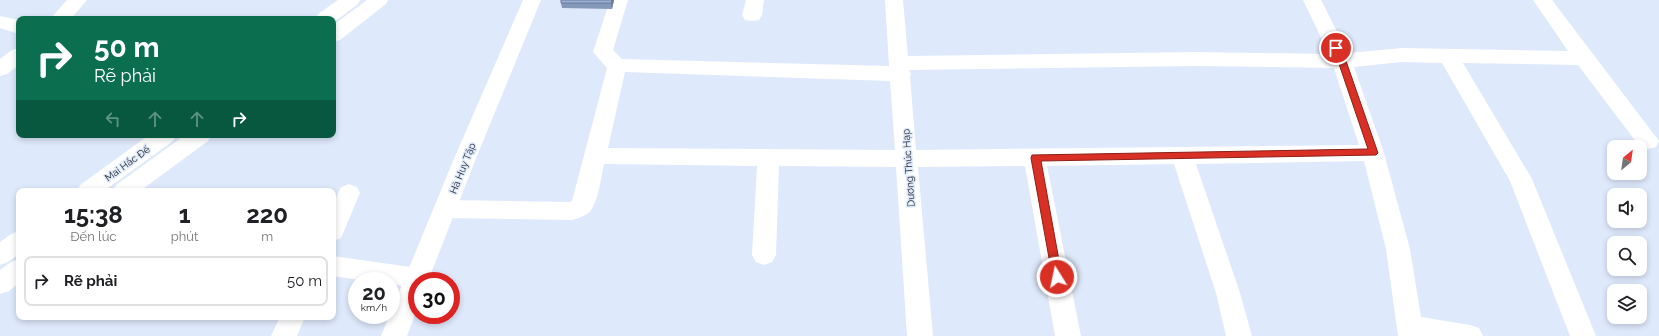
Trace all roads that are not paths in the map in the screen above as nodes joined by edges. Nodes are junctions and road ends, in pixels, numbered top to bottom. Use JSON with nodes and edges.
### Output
{"nodes":[{"id":1,"x":78,"y":0,"type":"edge"},
{"id":2,"x":351,"y":0,"type":"edge"},
{"id":3,"x":379,"y":0,"type":"edge"},
{"id":4,"x":532,"y":0,"type":"edge"},
{"id":5,"x":619,"y":0,"type":"edge"},
{"id":6,"x":894,"y":0,"type":"edge"},
{"id":7,"x":1312,"y":0,"type":"edge"},
{"id":8,"x":1542,"y":0,"type":"edge"},
{"id":9,"x":63,"y":16,"type":"edge"},
{"id":10,"x":329,"y":16,"type":"edge"},
{"id":11,"x":0,"y":22,"type":"edge"},
{"id":12,"x":16,"y":26,"type":"edge"},
{"id":13,"x":336,"y":33,"type":"edge"},
{"id":14,"x":1448,"y":55,"type":"junction"},
{"id":15,"x":16,"y":57,"type":"edge"},
{"id":16,"x":1584,"y":58,"type":"junction"},
{"id":17,"x":1342,"y":61,"type":"junction"},
{"id":18,"x":618,"y":67,"type":"junction"},
{"id":19,"x":0,"y":69,"type":"edge"},
{"id":20,"x":900,"y":69,"type":"junction"},
{"id":21,"x":161,"y":138,"type":"edge"},
{"id":22,"x":196,"y":138,"type":"edge"},
{"id":23,"x":1648,"y":141,"type":"dead end"},
{"id":24,"x":1373,"y":153,"type":"junction"},
{"id":25,"x":594,"y":156,"type":"junction"},
{"id":26,"x":1182,"y":156,"type":"junction"},
{"id":27,"x":1035,"y":158,"type":"junction"},
{"id":28,"x":768,"y":159,"type":"junction"},
{"id":29,"x":907,"y":159,"type":"junction"},
{"id":30,"x":92,"y":188,"type":"edge"},
{"id":31,"x":128,"y":188,"type":"edge"},
{"id":32,"x":349,"y":193,"type":"dead end"},
{"id":33,"x":445,"y":209,"type":"junction"},
{"id":34,"x":336,"y":224,"type":"edge"},
{"id":35,"x":16,"y":243,"type":"edge"},
{"id":36,"x":0,"y":255,"type":"edge"},
{"id":37,"x":764,"y":255,"type":"dead end"},
{"id":38,"x":336,"y":266,"type":"edge"},
{"id":39,"x":16,"y":272,"type":"edge"},
{"id":40,"x":420,"y":272,"type":"edge"},
{"id":41,"x":408,"y":277,"type":"edge"},
{"id":42,"x":0,"y":284,"type":"edge"},
{"id":43,"x":408,"y":302,"type":"edge"},
{"id":44,"x":292,"y":320,"type":"edge"},
{"id":45,"x":1410,"y":331,"type":"edge"},
{"id":46,"x":284,"y":336,"type":"edge"},
{"id":47,"x":394,"y":336,"type":"edge"},
{"id":48,"x":920,"y":336,"type":"edge"},
{"id":49,"x":1068,"y":336,"type":"edge"},
{"id":50,"x":1239,"y":336,"type":"edge"},
{"id":51,"x":1470,"y":336,"type":"edge"},
{"id":52,"x":1583,"y":336,"type":"edge"}],
"edges":[{"from":1,"to":9,"type":"street"},
{"from":2,"to":10,"type":"street"},
{"from":3,"to":13,"type":"street"},
{"from":4,"to":33,"type":"street","name":"Hà Huy Tập"},
{"from":5,"to":18,"type":"street"},
{"from":6,"to":20,"type":"street","name":"Dương Thúc Hạp"},
{"from":7,"to":17,"type":"street"},
{"from":8,"to":16,"type":"street"},
{"from":11,"to":12,"type":"street"},
{"from":14,"to":16,"type":"street"},
{"from":14,"to":17,"type":"street"},
{"from":14,"to":52,"type":"street"},
{"from":15,"to":19,"type":"street"},
{"from":16,"to":23,"type":"street"},
{"from":17,"to":20,"type":"street"},
{"from":17,"to":24,"type":"street"},
{"from":18,"to":20,"type":"street"},
{"from":18,"to":25,"type":"street"},
{"from":20,"to":29,"type":"street","name":"Dương Thúc Hạp"},
{"from":21,"to":30,"type":"street","name":"Mai Hắc Đế"},
{"from":22,"to":31,"type":"street","name":"Mai Hắc Đế"},
{"from":24,"to":26,"type":"street"},
{"from":24,"to":45,"type":"street"},
{"from":25,"to":28,"type":"street"},
{"from":25,"to":33,"type":"street"},
{"from":26,"to":27,"type":"street"},
{"from":26,"to":50,"type":"street"},
{"from":27,"to":29,"type":"street"},
{"from":27,"to":49,"type":"street"},
{"from":28,"to":29,"type":"street"},
{"from":28,"to":37,"type":"street"},
{"from":29,"to":48,"type":"street","name":"Dương Thúc Hạp"},
{"from":32,"to":34,"type":"street"},
{"from":33,"to":40,"type":"street","name":"Hà Huy Tập"},
{"from":35,"to":36,"type":"street"},
{"from":38,"to":41,"type":"street"},
{"from":39,"to":42,"type":"street"},
{"from":43,"to":47,"type":"street","name":"Hà Huy Tập"},
{"from":44,"to":46,"type":"street"},
{"from":45,"to":51,"type":"street"}]}
